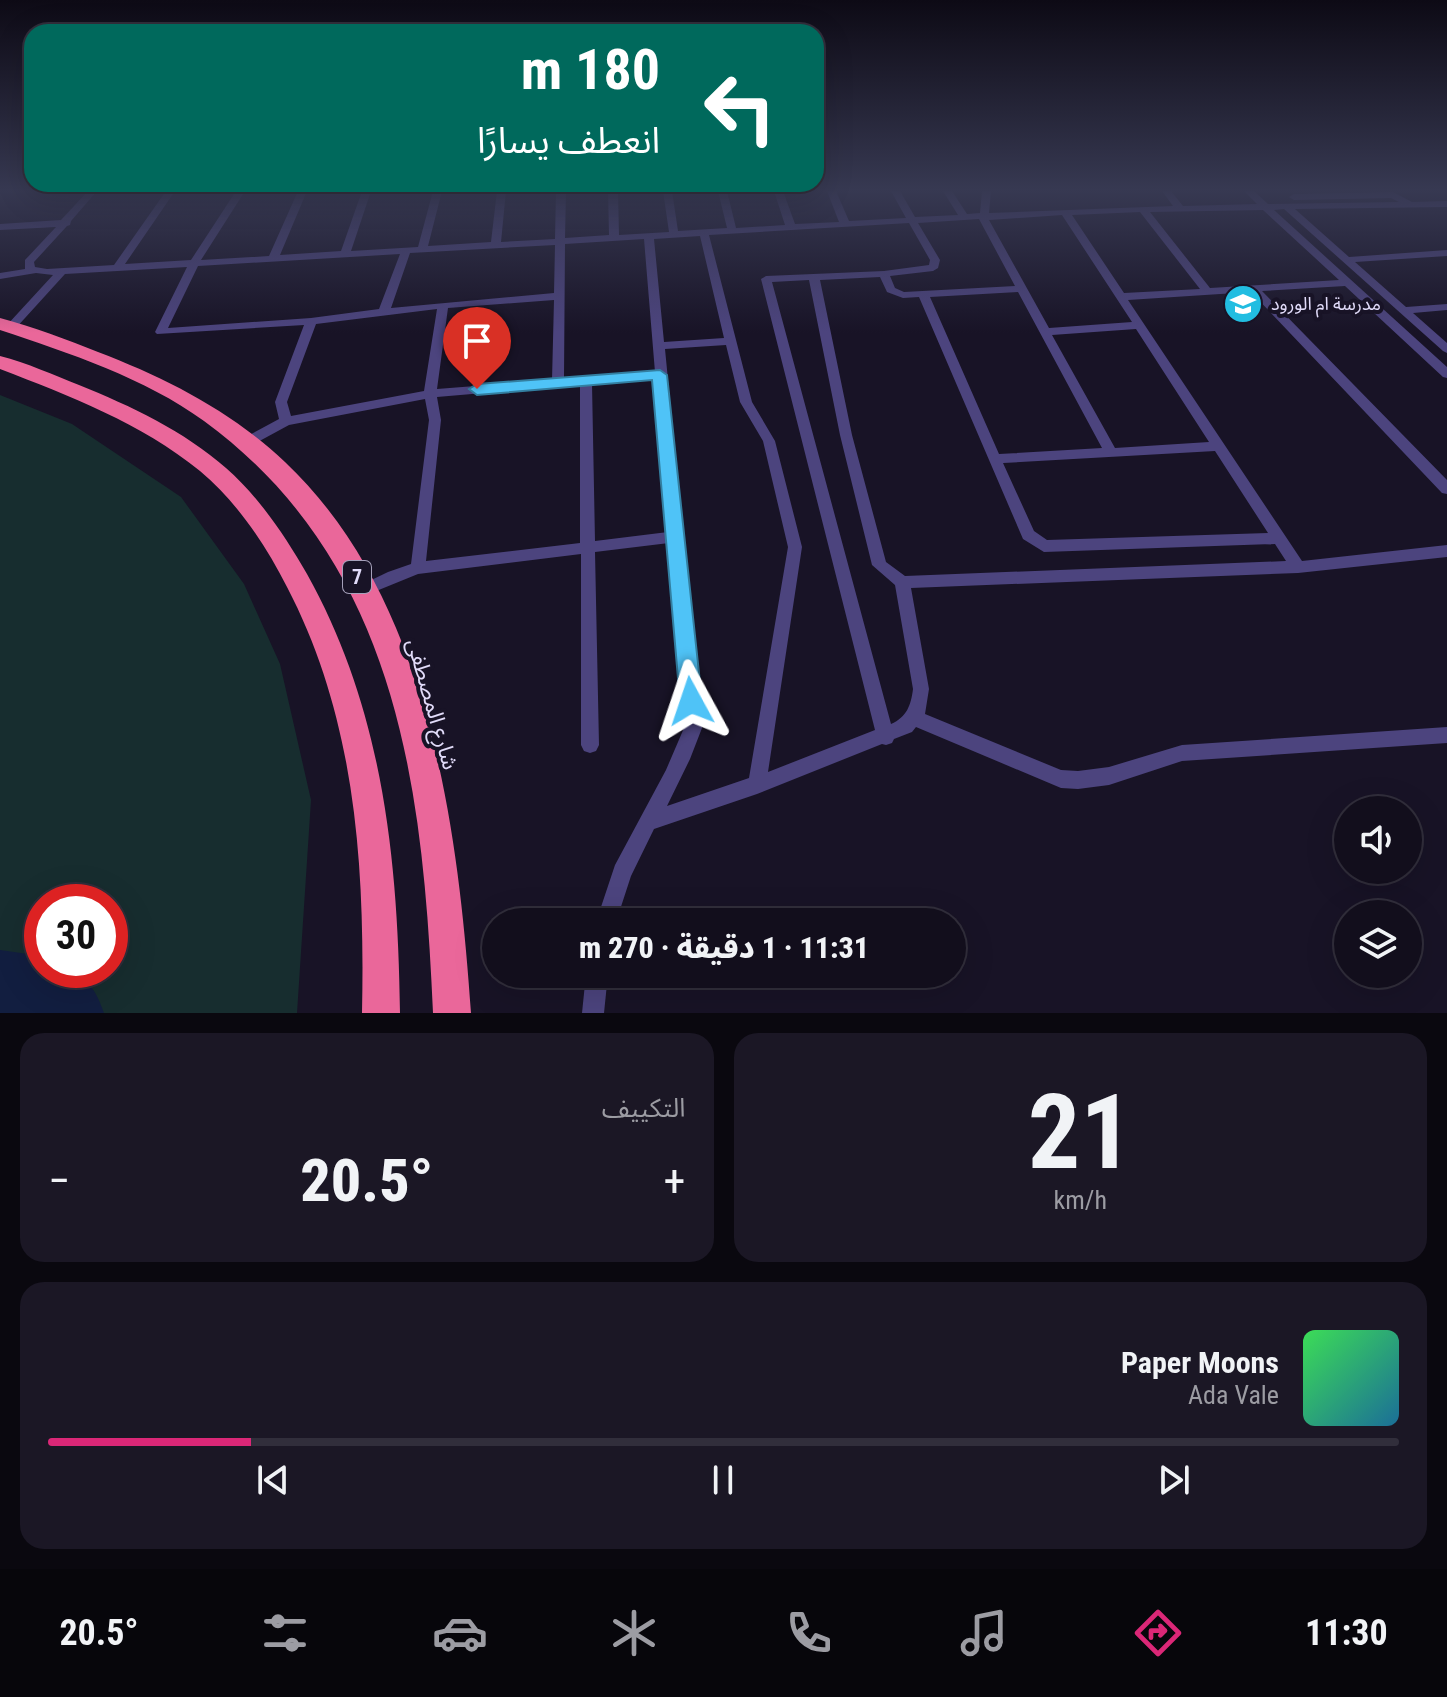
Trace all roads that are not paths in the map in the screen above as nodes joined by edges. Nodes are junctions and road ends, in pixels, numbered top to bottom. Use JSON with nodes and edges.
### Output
{"nodes":[{"id":1,"x":52,"y":238,"type":"edge"},
{"id":2,"x":138,"y":238,"type":"edge"},
{"id":3,"x":210,"y":238,"type":"edge"},
{"id":4,"x":282,"y":238,"type":"edge"},
{"id":5,"x":350,"y":238,"type":"edge"},
{"id":6,"x":425,"y":238,"type":"edge"},
{"id":7,"x":497,"y":238,"type":"edge"},
{"id":8,"x":609,"y":238,"type":"edge"},
{"id":9,"x":649,"y":238,"type":"edge"},
{"id":10,"x":705,"y":238,"type":"edge"},
{"id":11,"x":922,"y":238,"type":"edge"},
{"id":12,"x":995,"y":238,"type":"edge"},
{"id":13,"x":1082,"y":238,"type":"edge"},
{"id":14,"x":1166,"y":238,"type":"edge"},
{"id":15,"x":1299,"y":238,"type":"edge"},
{"id":16,"x":1326,"y":238,"type":"edge"},
{"id":17,"x":560,"y":241,"type":"junction"},
{"id":18,"x":496,"y":245,"type":"junction"},
{"id":19,"x":422,"y":250,"type":"junction"},
{"id":20,"x":406,"y":251,"type":"junction"},
{"id":21,"x":1447,"y":253,"type":"edge"},
{"id":22,"x":345,"y":254,"type":"junction"},
{"id":23,"x":273,"y":259,"type":"junction"},
{"id":24,"x":1346,"y":260,"type":"junction"},
{"id":25,"x":194,"y":263,"type":"junction"},
{"id":26,"x":117,"y":268,"type":"junction"},
{"id":27,"x":33,"y":271,"type":"junction"},
{"id":28,"x":61,"y":272,"type":"junction"},
{"id":29,"x":884,"y":274,"type":"junction"},
{"id":30,"x":0,"y":276,"type":"edge"},
{"id":31,"x":814,"y":277,"type":"junction"},
{"id":32,"x":1346,"y":283,"type":"junction"},
{"id":33,"x":1253,"y":288,"type":"junction"},
{"id":34,"x":1021,"y":289,"type":"junction"},
{"id":35,"x":1207,"y":291,"type":"junction"},
{"id":36,"x":923,"y":294,"type":"junction"},
{"id":37,"x":559,"y":296,"type":"junction"},
{"id":38,"x":1119,"y":297,"type":"junction"},
{"id":39,"x":443,"y":305,"type":"junction"},
{"id":40,"x":1447,"y":307,"type":"edge"},
{"id":41,"x":1403,"y":310,"type":"junction"},
{"id":42,"x":384,"y":312,"type":"junction"},
{"id":43,"x":311,"y":321,"type":"junction"},
{"id":44,"x":1138,"y":325,"type":"junction"},
{"id":45,"x":6,"y":326,"type":"edge"},
{"id":46,"x":1045,"y":332,"type":"junction"},
{"id":47,"x":732,"y":341,"type":"junction"},
{"id":48,"x":658,"y":346,"type":"junction"},
{"id":49,"x":1447,"y":349,"type":"edge"},
{"id":50,"x":0,"y":362,"type":"edge"},
{"id":51,"x":1447,"y":374,"type":"edge"},
{"id":52,"x":660,"y":375,"type":"junction"},
{"id":53,"x":586,"y":380,"type":"junction"},
{"id":54,"x":558,"y":383,"type":"junction"},
{"id":55,"x":430,"y":394,"type":"junction"},
{"id":56,"x":286,"y":421,"type":"junction"},
{"id":57,"x":247,"y":442,"type":"junction"},
{"id":58,"x":1220,"y":446,"type":"junction"},
{"id":59,"x":1111,"y":452,"type":"junction"},
{"id":60,"x":997,"y":459,"type":"junction"},
{"id":61,"x":1447,"y":489,"type":"edge"},
{"id":62,"x":676,"y":537,"type":"junction"},
{"id":63,"x":1279,"y":538,"type":"junction"},
{"id":64,"x":588,"y":548,"type":"junction"},
{"id":65,"x":1447,"y":551,"type":"edge"},
{"id":66,"x":1298,"y":567,"type":"junction"},
{"id":67,"x":418,"y":568,"type":"junction"},
{"id":68,"x":902,"y":582,"type":"junction"},
{"id":69,"x":364,"y":590,"type":"junction"},
{"id":70,"x":914,"y":718,"type":"junction"},
{"id":71,"x":1447,"y":735,"type":"edge"},
{"id":72,"x":886,"y":737,"type":"junction"},
{"id":73,"x":590,"y":745,"type":"dead end"},
{"id":74,"x":757,"y":785,"type":"junction"},
{"id":75,"x":649,"y":821,"type":"junction"},
{"id":76,"x":609,"y":908,"type":"edge"},
{"id":77,"x":596,"y":988,"type":"edge"},
{"id":78,"x":381,"y":1013,"type":"edge"},
{"id":79,"x":452,"y":1013,"type":"edge"},
{"id":80,"x":593,"y":1013,"type":"edge"}],
"edges":[{"from":1,"to":27,"type":"street"},
{"from":2,"to":26,"type":"street"},
{"from":3,"to":25,"type":"street"},
{"from":4,"to":23,"type":"street"},
{"from":5,"to":22,"type":"street"},
{"from":6,"to":19,"type":"street"},
{"from":7,"to":18,"type":"street"},
{"from":8,"to":17,"type":"street"},
{"from":9,"to":48,"type":"street"},
{"from":10,"to":47,"type":"street"},
{"from":11,"to":29,"type":"street"},
{"from":12,"to":34,"type":"street"},
{"from":13,"to":38,"type":"street"},
{"from":14,"to":35,"type":"street"},
{"from":15,"to":32,"type":"street"},
{"from":16,"to":24,"type":"street"},
{"from":17,"to":18,"type":"street"},
{"from":17,"to":37,"type":"street"},
{"from":18,"to":19,"type":"street"},
{"from":19,"to":20,"type":"street"},
{"from":20,"to":22,"type":"street"},
{"from":20,"to":42,"type":"street"},
{"from":21,"to":24,"type":"street"},
{"from":22,"to":23,"type":"street"},
{"from":23,"to":25,"type":"street"},
{"from":24,"to":41,"type":"street"},
{"from":25,"to":26,"type":"street"},
{"from":25,"to":43,"type":"street"},
{"from":26,"to":28,"type":"street"},
{"from":27,"to":28,"type":"street"},
{"from":27,"to":30,"type":"street"},
{"from":28,"to":45,"type":"street"},
{"from":29,"to":31,"type":"street"},
{"from":29,"to":36,"type":"street"},
{"from":31,"to":68,"type":"street"},
{"from":31,"to":72,"type":"street"},
{"from":32,"to":33,"type":"street"},
{"from":32,"to":51,"type":"street"},
{"from":33,"to":35,"type":"street"},
{"from":33,"to":61,"type":"street"},
{"from":34,"to":36,"type":"street"},
{"from":34,"to":46,"type":"street"},
{"from":35,"to":38,"type":"street"},
{"from":36,"to":60,"type":"street"},
{"from":37,"to":39,"type":"street"},
{"from":37,"to":54,"type":"street"},
{"from":38,"to":44,"type":"street"},
{"from":39,"to":42,"type":"street"},
{"from":39,"to":55,"type":"street"},
{"from":40,"to":41,"type":"street"},
{"from":41,"to":49,"type":"street"},
{"from":42,"to":43,"type":"street"},
{"from":43,"to":56,"type":"street"},
{"from":44,"to":46,"type":"street"},
{"from":44,"to":58,"type":"street"},
{"from":45,"to":57,"type":"highway","name":"شارع المصطفى","number":"7"},
{"from":46,"to":59,"type":"street"},
{"from":47,"to":48,"type":"street"},
{"from":47,"to":74,"type":"street"},
{"from":48,"to":52,"type":"street"},
{"from":50,"to":78,"type":"highway"},
{"from":52,"to":53,"type":"street"},
{"from":52,"to":62,"type":"street"},
{"from":53,"to":54,"type":"street"},
{"from":53,"to":64,"type":"street"},
{"from":54,"to":55,"type":"street"},
{"from":55,"to":56,"type":"street"},
{"from":55,"to":67,"type":"street"},
{"from":56,"to":57,"type":"street"},
{"from":57,"to":69,"type":"highway","name":"شارع المصطفى","number":"7"},
{"from":58,"to":59,"type":"street"},
{"from":58,"to":63,"type":"street"},
{"from":59,"to":60,"type":"street"},
{"from":60,"to":63,"type":"street"},
{"from":62,"to":64,"type":"street"},
{"from":62,"to":75,"type":"street"},
{"from":63,"to":66,"type":"street"},
{"from":64,"to":67,"type":"street"},
{"from":64,"to":73,"type":"street"},
{"from":65,"to":66,"type":"street"},
{"from":66,"to":68,"type":"street"},
{"from":67,"to":69,"type":"street"},
{"from":68,"to":70,"type":"street"},
{"from":69,"to":79,"type":"highway","name":"شارع المصطفى","number":"7"},
{"from":70,"to":71,"type":"street"},
{"from":70,"to":72,"type":"street"},
{"from":72,"to":74,"type":"street"},
{"from":74,"to":75,"type":"street"},
{"from":75,"to":76,"type":"street"},
{"from":77,"to":80,"type":"street"}]}
